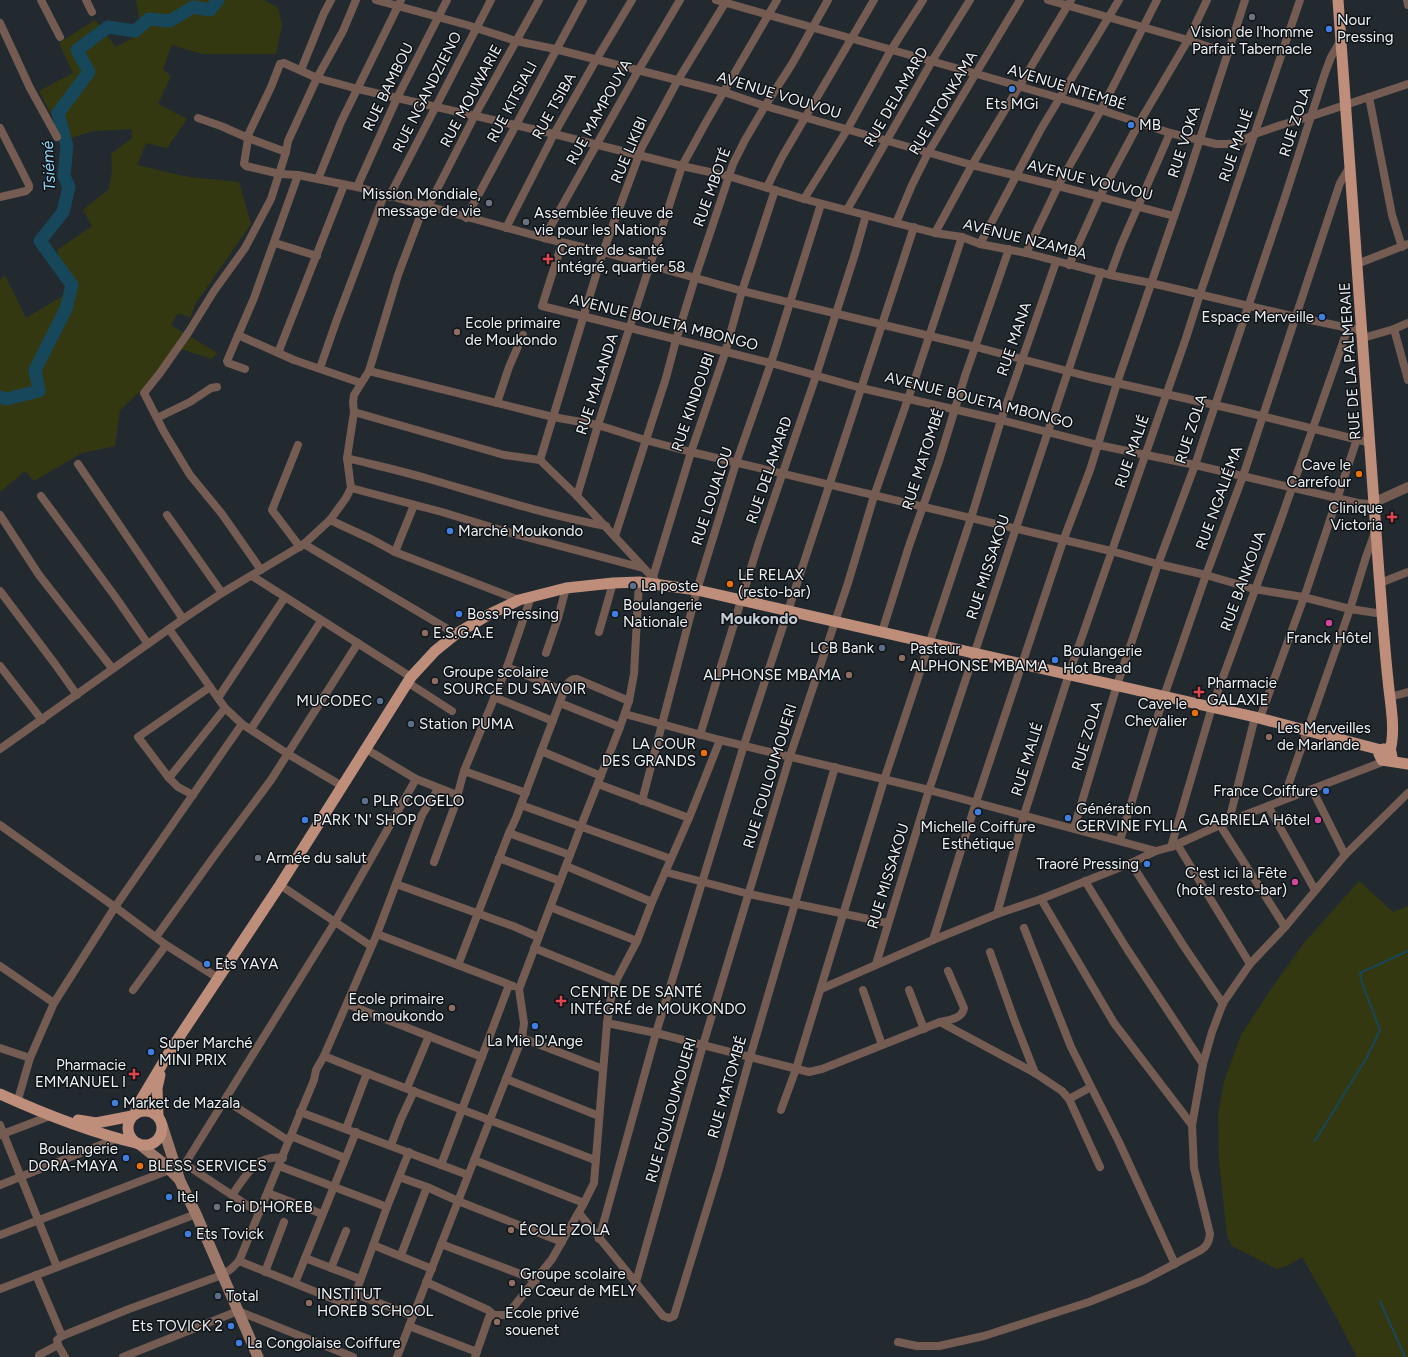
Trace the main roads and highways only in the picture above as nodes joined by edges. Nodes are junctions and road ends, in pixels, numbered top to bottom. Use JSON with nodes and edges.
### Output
{"nodes":[{"id":1,"x":1338,"y":0,"type":"edge"},
{"id":2,"x":1384,"y":756,"type":"junction"},
{"id":3,"x":1408,"y":763,"type":"edge"},
{"id":4,"x":162,"y":1064,"type":"junction"},
{"id":5,"x":0,"y":1088,"type":"edge"},
{"id":6,"x":0,"y":1094,"type":"edge"},
{"id":7,"x":133,"y":1115,"type":"junction"},
{"id":8,"x":160,"y":1121,"type":"junction"},
{"id":9,"x":138,"y":1143,"type":"junction"},
{"id":10,"x":177,"y":1167,"type":"junction"},
{"id":11,"x":258,"y":1357,"type":"edge"}],
"edges":[{"from":1,"to":2,"type":"main road","name":"RUE DE LA PALMERAIE"},
{"from":2,"to":3,"type":"main road"},
{"from":2,"to":4,"type":"main road"},
{"from":4,"to":7,"type":"main road"},
{"from":4,"to":8,"type":"main road"},
{"from":5,"to":7,"type":"main road"},
{"from":6,"to":9,"type":"main road"},
{"from":7,"to":8,"type":"main road"},
{"from":7,"to":9,"type":"main road"},
{"from":8,"to":9,"type":"main road"},
{"from":8,"to":10,"type":"main road"},
{"from":9,"to":10,"type":"main road"},
{"from":10,"to":11,"type":"main road"}]}
